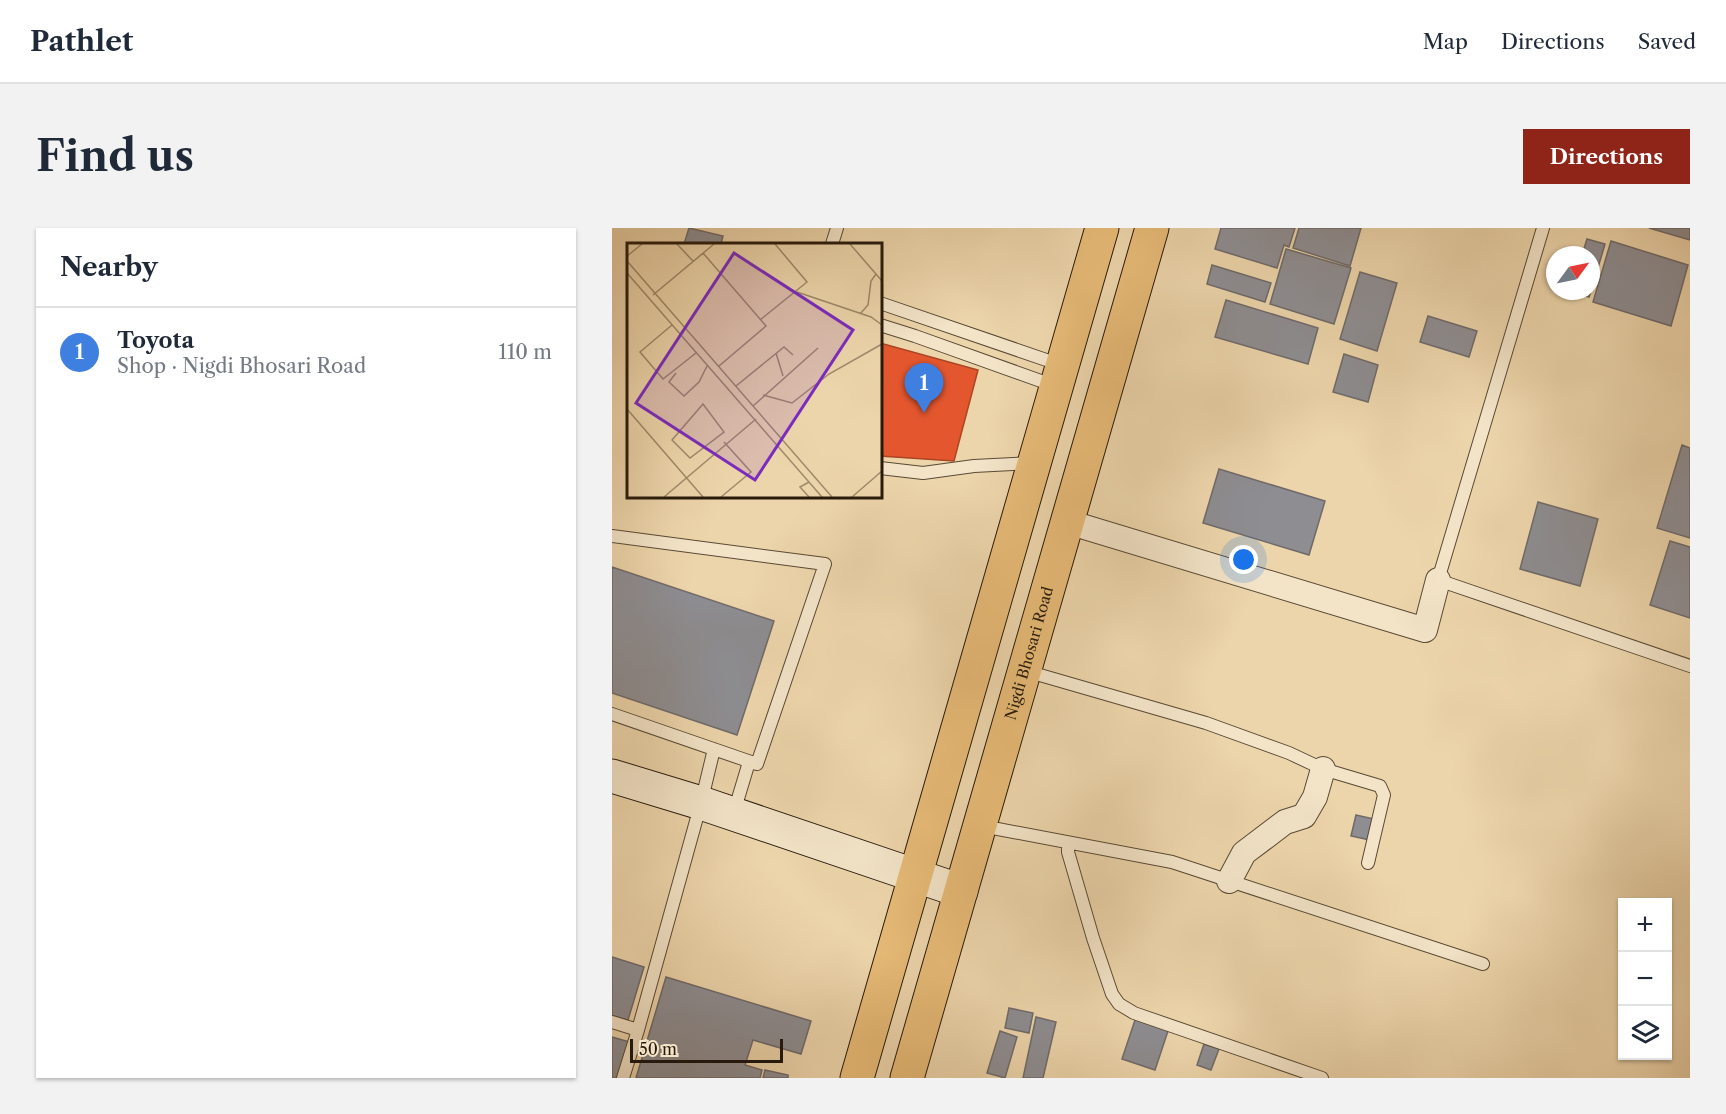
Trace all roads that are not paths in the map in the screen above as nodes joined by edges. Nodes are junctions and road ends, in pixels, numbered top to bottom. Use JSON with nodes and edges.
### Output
{"nodes":[{"id":1,"x":837,"y":228,"type":"edge"},
{"id":2,"x":1102,"y":228,"type":"edge"},
{"id":3,"x":1152,"y":228,"type":"edge"},
{"id":4,"x":1543,"y":228,"type":"edge"},
{"id":5,"x":832,"y":243,"type":"edge"},
{"id":6,"x":882,"y":304,"type":"edge"},
{"id":7,"x":882,"y":327,"type":"edge"},
{"id":8,"x":1059,"y":376,"type":"junction"},
{"id":9,"x":1034,"y":463,"type":"junction"},
{"id":10,"x":882,"y":468,"type":"edge"},
{"id":11,"x":1068,"y":522,"type":"junction"},
{"id":12,"x":612,"y":536,"type":"edge"},
{"id":13,"x":1438,"y":580,"type":"junction"},
{"id":14,"x":1690,"y":666,"type":"edge"},
{"id":15,"x":1025,"y":671,"type":"junction"},
{"id":16,"x":612,"y":714,"type":"edge"},
{"id":17,"x":714,"y":749,"type":"junction"},
{"id":18,"x":749,"y":762,"type":"junction"},
{"id":19,"x":1323,"y":769,"type":"junction"},
{"id":20,"x":612,"y":776,"type":"edge"},
{"id":21,"x":701,"y":803,"type":"junction"},
{"id":22,"x":734,"y":814,"type":"junction"},
{"id":23,"x":980,"y":826,"type":"junction"},
{"id":24,"x":1068,"y":843,"type":"junction"},
{"id":25,"x":1368,"y":863,"type":"dead end"},
{"id":26,"x":915,"y":876,"type":"junction"},
{"id":27,"x":1229,"y":881,"type":"junction"},
{"id":28,"x":961,"y":891,"type":"junction"},
{"id":29,"x":1483,"y":964,"type":"dead end"},
{"id":30,"x":612,"y":1022,"type":"edge"},
{"id":31,"x":638,"y":1030,"type":"junction"},
{"id":32,"x":623,"y":1078,"type":"edge"},
{"id":33,"x":857,"y":1078,"type":"edge"},
{"id":34,"x":907,"y":1078,"type":"edge"},
{"id":35,"x":1322,"y":1078,"type":"edge"}],
"edges":[{"from":1,"to":5,"type":"lane"},
{"from":2,"to":8,"type":"main road"},
{"from":3,"to":11,"type":"main road","name":"Nigdi Bhosari Road"},
{"from":4,"to":13,"type":"lane"},
{"from":6,"to":8,"type":"lane"},
{"from":7,"to":8,"type":"lane"},
{"from":8,"to":9,"type":"main road"},
{"from":9,"to":10,"type":"lane"},
{"from":9,"to":26,"type":"main road"},
{"from":11,"to":13,"type":"street"},
{"from":11,"to":15,"type":"main road","name":"Nigdi Bhosari Road"},
{"from":12,"to":18,"type":"lane"},
{"from":13,"to":14,"type":"lane"},
{"from":15,"to":19,"type":"lane"},
{"from":15,"to":23,"type":"main road","name":"Nigdi Bhosari Road"},
{"from":16,"to":17,"type":"lane"},
{"from":17,"to":18,"type":"lane"},
{"from":17,"to":21,"type":"lane"},
{"from":18,"to":22,"type":"lane"},
{"from":19,"to":25,"type":"lane"},
{"from":19,"to":27,"type":"street"},
{"from":20,"to":21,"type":"street"},
{"from":21,"to":22,"type":"street"},
{"from":21,"to":31,"type":"lane"},
{"from":22,"to":26,"type":"street"},
{"from":23,"to":24,"type":"lane"},
{"from":23,"to":28,"type":"main road","name":"Nigdi Bhosari Road"},
{"from":24,"to":27,"type":"lane"},
{"from":24,"to":35,"type":"lane"},
{"from":26,"to":28,"type":"street"},
{"from":26,"to":33,"type":"main road"},
{"from":27,"to":29,"type":"lane"},
{"from":28,"to":34,"type":"main road","name":"Nigdi Bhosari Road"},
{"from":30,"to":31,"type":"lane"},
{"from":31,"to":32,"type":"lane"}]}
